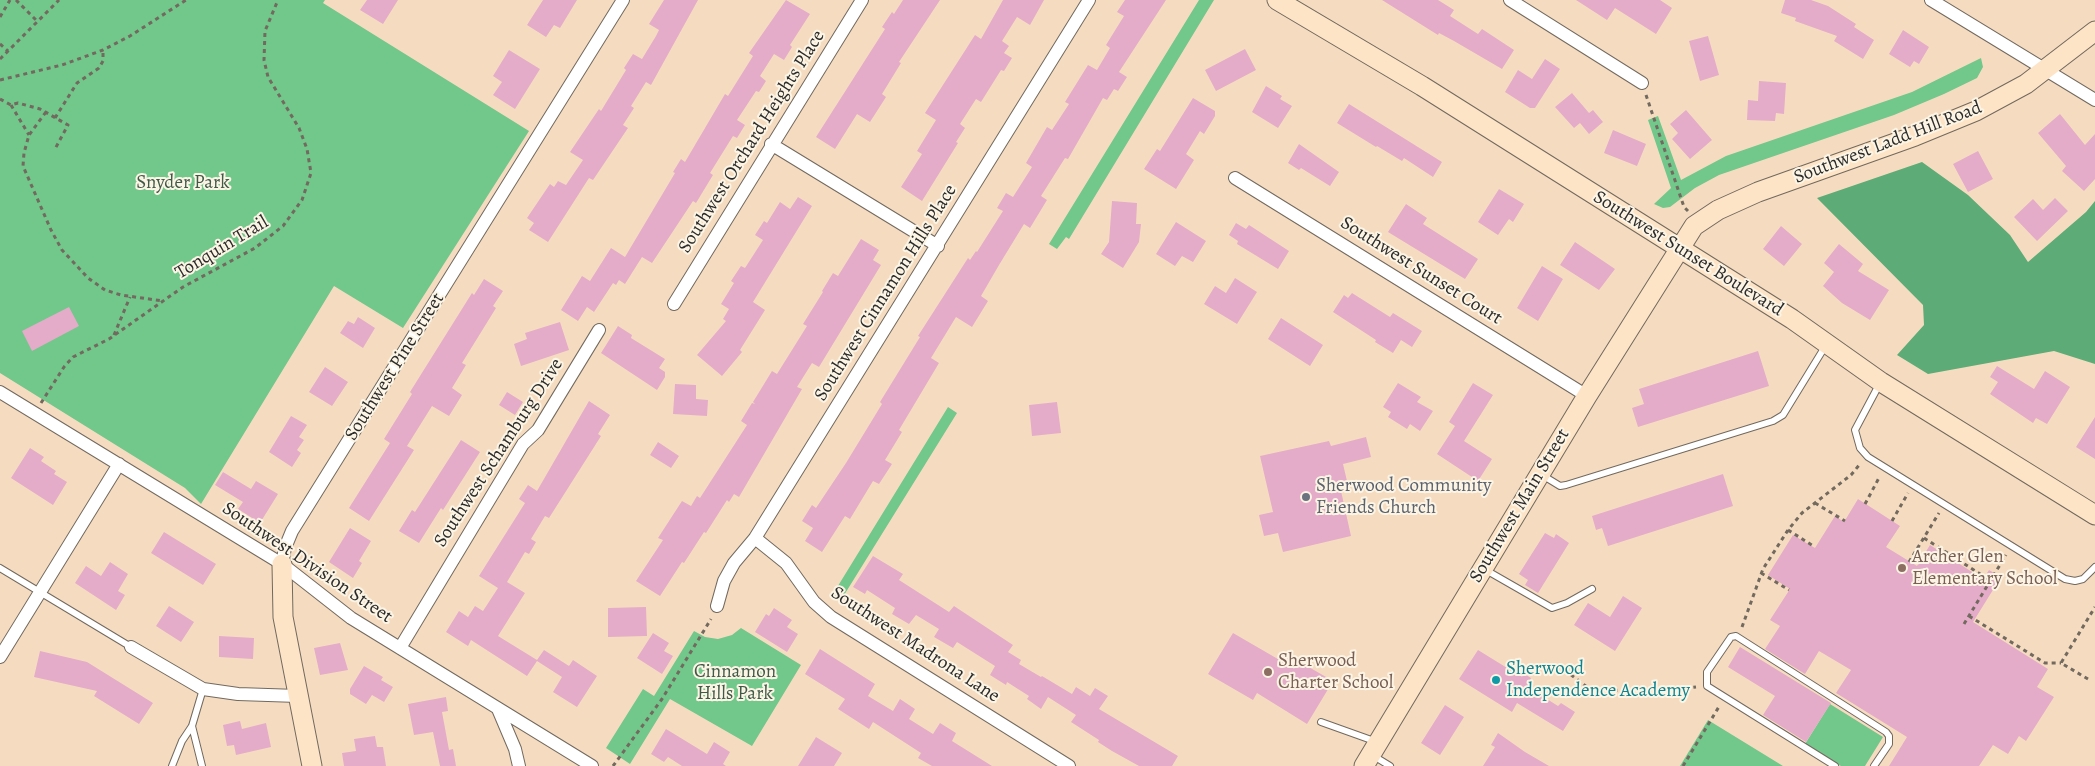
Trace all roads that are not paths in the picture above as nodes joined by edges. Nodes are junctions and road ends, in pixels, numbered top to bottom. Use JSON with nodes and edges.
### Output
{"nodes":[{"id":1,"x":624,"y":0,"type":"edge"},
{"id":2,"x":862,"y":0,"type":"edge"},
{"id":3,"x":1089,"y":0,"type":"edge"},
{"id":4,"x":1277,"y":0,"type":"edge"},
{"id":5,"x":1510,"y":0,"type":"edge"},
{"id":6,"x":1931,"y":0,"type":"edge"},
{"id":7,"x":2095,"y":31,"type":"edge"},
{"id":8,"x":2046,"y":70,"type":"junction"},
{"id":9,"x":1642,"y":83,"type":"road end"},
{"id":10,"x":2095,"y":100,"type":"edge"},
{"id":11,"x":771,"y":144,"type":"junction"},
{"id":12,"x":1235,"y":178,"type":"dead end"},
{"id":13,"x":938,"y":246,"type":"junction"},
{"id":14,"x":1679,"y":248,"type":"junction"},
{"id":15,"x":674,"y":304,"type":"dead end"},
{"id":16,"x":599,"y":330,"type":"dead end"},
{"id":17,"x":1827,"y":344,"type":"junction"},
{"id":18,"x":1881,"y":382,"type":"junction"},
{"id":19,"x":0,"y":392,"type":"edge"},
{"id":20,"x":1587,"y":396,"type":"junction"},
{"id":21,"x":119,"y":464,"type":"junction"},
{"id":22,"x":1540,"y":474,"type":"junction"},
{"id":23,"x":2095,"y":515,"type":"edge"},
{"id":24,"x":755,"y":538,"type":"junction"},
{"id":25,"x":282,"y":564,"type":"junction"},
{"id":26,"x":2095,"y":567,"type":"edge"},
{"id":27,"x":0,"y":568,"type":"edge"},
{"id":28,"x":1483,"y":568,"type":"junction"},
{"id":29,"x":1592,"y":589,"type":"dead end"},
{"id":30,"x":40,"y":593,"type":"junction"},
{"id":31,"x":718,"y":606,"type":"road end"},
{"id":32,"x":131,"y":647,"type":"joint"},
{"id":33,"x":400,"y":648,"type":"junction"},
{"id":34,"x":0,"y":657,"type":"edge"},
{"id":35,"x":203,"y":689,"type":"junction"},
{"id":36,"x":298,"y":696,"type":"junction"},
{"id":37,"x":498,"y":709,"type":"junction"},
{"id":38,"x":1322,"y":722,"type":"dead end"},
{"id":39,"x":192,"y":726,"type":"junction"},
{"id":40,"x":1371,"y":754,"type":"edge"},
{"id":41,"x":172,"y":766,"type":"edge"},
{"id":42,"x":202,"y":766,"type":"edge"},
{"id":43,"x":312,"y":766,"type":"edge"},
{"id":44,"x":519,"y":766,"type":"edge"},
{"id":45,"x":592,"y":766,"type":"edge"},
{"id":46,"x":1069,"y":766,"type":"edge"},
{"id":47,"x":1390,"y":766,"type":"edge"},
{"id":48,"x":1835,"y":766,"type":"edge"},
{"id":49,"x":1874,"y":766,"type":"edge"}],
"edges":[{"from":1,"to":25,"type":"street","name":"Southwest Pine Street"},
{"from":2,"to":11,"type":"street","name":"Southwest Orchard Heights Place"},
{"from":3,"to":13,"type":"street","name":"Southwest Cinnamon Hills Place"},
{"from":4,"to":14,"type":"street","name":"Southwest Sunset Boulevard"},
{"from":5,"to":9,"type":"street"},
{"from":6,"to":8,"type":"street"},
{"from":7,"to":8,"type":"street","name":"Southwest Ladd Hill Road"},
{"from":8,"to":10,"type":"street"},
{"from":8,"to":14,"type":"street","name":"Southwest Ladd Hill Road"},
{"from":11,"to":13,"type":"street"},
{"from":11,"to":15,"type":"street","name":"Southwest Orchard Heights Place"},
{"from":12,"to":20,"type":"street","name":"Southwest Sunset Court"},
{"from":13,"to":24,"type":"street","name":"Southwest Cinnamon Hills Place"},
{"from":14,"to":17,"type":"street","name":"Southwest Sunset Boulevard"},
{"from":14,"to":20,"type":"street","name":"Southwest Main Street"},
{"from":16,"to":33,"type":"street","name":"Southwest Schamburg Drive"},
{"from":17,"to":18,"type":"street","name":"Southwest Sunset Boulevard"},
{"from":17,"to":22,"type":"lane"},
{"from":18,"to":23,"type":"street","name":"Southwest Sunset Boulevard"},
{"from":18,"to":26,"type":"lane"},
{"from":19,"to":21,"type":"street","name":"Southwest Division Street"},
{"from":20,"to":22,"type":"street","name":"Southwest Main Street"},
{"from":21,"to":25,"type":"street","name":"Southwest Division Street"},
{"from":21,"to":30,"type":"street"},
{"from":22,"to":28,"type":"street","name":"Southwest Main Street"},
{"from":24,"to":31,"type":"street","name":"Southwest Cinnamon Hills Place"},
{"from":24,"to":46,"type":"street","name":"Southwest Madrona Lane"},
{"from":25,"to":33,"type":"street","name":"Southwest Division Street"},
{"from":25,"to":36,"type":"street","name":"Southwest Pine Street"},
{"from":27,"to":30,"type":"lane"},
{"from":28,"to":29,"type":"lane"},
{"from":28,"to":40,"type":"street","name":"Southwest Main Street"},
{"from":30,"to":32,"type":"lane"},
{"from":30,"to":34,"type":"street"},
{"from":32,"to":35,"type":"street"},
{"from":33,"to":37,"type":"street","name":"Southwest Division Street"},
{"from":35,"to":36,"type":"street"},
{"from":35,"to":39,"type":"lane"},
{"from":36,"to":43,"type":"street","name":"Southwest Pine Street"},
{"from":37,"to":44,"type":"street"},
{"from":37,"to":45,"type":"street","name":"Southwest Division Street"},
{"from":38,"to":40,"type":"lane"},
{"from":39,"to":41,"type":"lane"},
{"from":39,"to":42,"type":"lane"},
{"from":40,"to":47,"type":"lane"},
{"from":48,"to":49,"type":"lane"}]}
